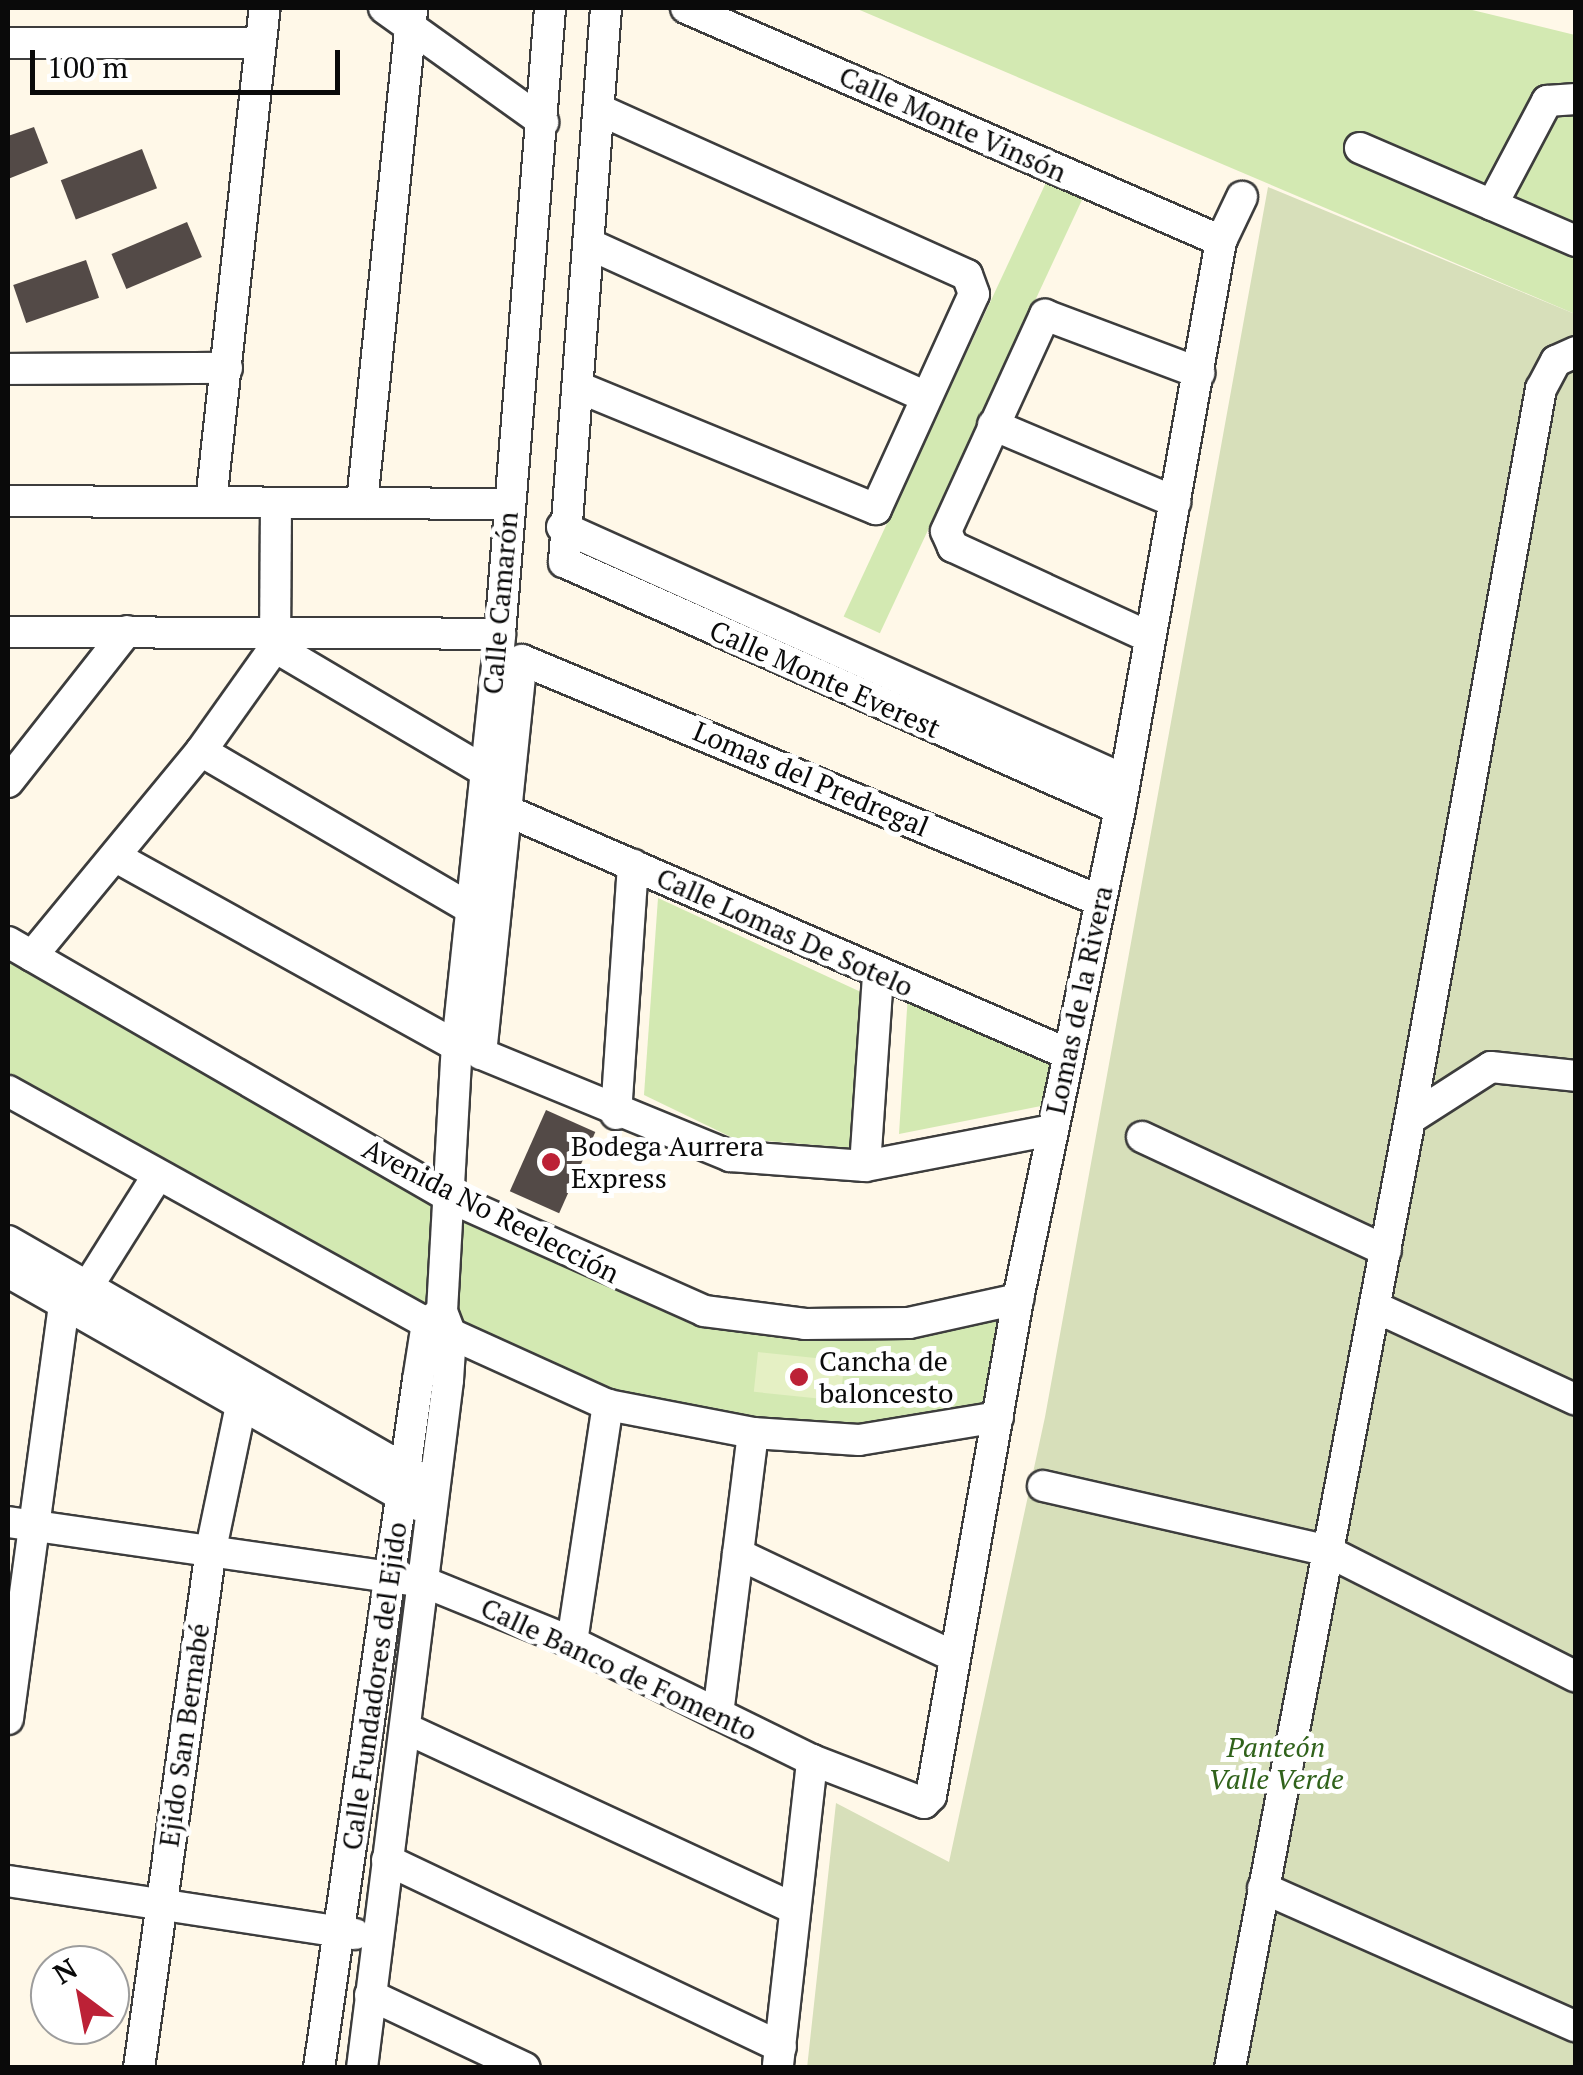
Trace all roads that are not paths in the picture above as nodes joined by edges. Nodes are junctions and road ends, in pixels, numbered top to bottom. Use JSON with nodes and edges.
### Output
{"nodes":[{"id":1,"x":265,"y":8,"type":"edge"},
{"id":2,"x":550,"y":8,"type":"edge"},
{"id":3,"x":606,"y":8,"type":"edge"},
{"id":4,"x":686,"y":8,"type":"edge"},
{"id":5,"x":401,"y":13,"type":"edge"},
{"id":6,"x":8,"y":43,"type":"edge"},
{"id":7,"x":260,"y":43,"type":"junction"},
{"id":8,"x":1565,"y":97,"type":"edge"},
{"id":9,"x":599,"y":110,"type":"junction"},
{"id":10,"x":544,"y":122,"type":"junction"},
{"id":11,"x":1360,"y":148,"type":"dead end"},
{"id":12,"x":1242,"y":197,"type":"dead end"},
{"id":13,"x":1492,"y":205,"type":"junction"},
{"id":14,"x":1220,"y":241,"type":"junction"},
{"id":15,"x":1576,"y":241,"type":"edge"},
{"id":16,"x":591,"y":246,"type":"junction"},
{"id":17,"x":1576,"y":352,"type":"edge"},
{"id":18,"x":228,"y":368,"type":"junction"},
{"id":19,"x":8,"y":369,"type":"edge"},
{"id":20,"x":1200,"y":373,"type":"junction"},
{"id":21,"x":578,"y":387,"type":"junction"},
{"id":22,"x":926,"y":397,"type":"junction"},
{"id":23,"x":993,"y":425,"type":"junction"},
{"id":24,"x":8,"y":501,"type":"edge"},
{"id":25,"x":212,"y":502,"type":"junction"},
{"id":26,"x":362,"y":502,"type":"junction"},
{"id":27,"x":1174,"y":502,"type":"junction"},
{"id":28,"x":276,"y":503,"type":"junction"},
{"id":29,"x":509,"y":504,"type":"junction"},
{"id":30,"x":127,"y":631,"type":"junction"},
{"id":31,"x":8,"y":632,"type":"edge"},
{"id":32,"x":500,"y":634,"type":"junction"},
{"id":33,"x":1149,"y":637,"type":"junction"},
{"id":34,"x":275,"y":641,"type":"junction"},
{"id":35,"x":201,"y":751,"type":"junction"},
{"id":36,"x":483,"y":770,"type":"junction"},
{"id":37,"x":8,"y":782,"type":"edge"},
{"id":38,"x":1122,"y":795,"type":"junction"},
{"id":39,"x":503,"y":809,"type":"junction"},
{"id":40,"x":116,"y":857,"type":"junction"},
{"id":41,"x":634,"y":866,"type":"junction"},
{"id":42,"x":1100,"y":901,"type":"junction"},
{"id":43,"x":468,"y":907,"type":"junction"},
{"id":44,"x":20,"y":949,"type":"edge"},
{"id":45,"x":878,"y":974,"type":"junction"},
{"id":46,"x":469,"y":1050,"type":"junction"},
{"id":47,"x":1068,"y":1054,"type":"junction"},
{"id":48,"x":1576,"y":1076,"type":"edge"},
{"id":49,"x":8,"y":1091,"type":"edge"},
{"id":50,"x":616,"y":1114,"type":"junction"},
{"id":51,"x":1410,"y":1119,"type":"junction"},
{"id":52,"x":1052,"y":1130,"type":"junction"},
{"id":53,"x":1142,"y":1137,"type":"dead end"},
{"id":54,"x":865,"y":1166,"type":"junction"},
{"id":55,"x":156,"y":1178,"type":"junction"},
{"id":56,"x":453,"y":1199,"type":"junction"},
{"id":57,"x":8,"y":1242,"type":"edge"},
{"id":58,"x":1386,"y":1251,"type":"junction"},
{"id":59,"x":8,"y":1272,"type":"edge"},
{"id":60,"x":76,"y":1294,"type":"junction"},
{"id":61,"x":1018,"y":1300,"type":"junction"},
{"id":62,"x":1375,"y":1307,"type":"junction"},
{"id":63,"x":440,"y":1323,"type":"junction"},
{"id":64,"x":1576,"y":1400,"type":"edge"},
{"id":65,"x":608,"y":1405,"type":"junction"},
{"id":66,"x":242,"y":1406,"type":"junction"},
{"id":67,"x":998,"y":1417,"type":"junction"},
{"id":68,"x":754,"y":1433,"type":"junction"},
{"id":69,"x":403,"y":1484,"type":"junction"},
{"id":70,"x":1043,"y":1486,"type":"dead end"},
{"id":71,"x":434,"y":1498,"type":"junction"},
{"id":72,"x":21,"y":1524,"type":"edge"},
{"id":73,"x":211,"y":1549,"type":"junction"},
{"id":74,"x":1325,"y":1550,"type":"junction"},
{"id":75,"x":738,"y":1554,"type":"junction"},
{"id":76,"x":390,"y":1577,"type":"junction"},
{"id":77,"x":424,"y":1582,"type":"junction"},
{"id":78,"x":572,"y":1642,"type":"junction"},
{"id":79,"x":953,"y":1656,"type":"junction"},
{"id":80,"x":1576,"y":1676,"type":"edge"},
{"id":81,"x":718,"y":1714,"type":"junction"},
{"id":82,"x":8,"y":1718,"type":"edge"},
{"id":83,"x":406,"y":1728,"type":"junction"},
{"id":84,"x":812,"y":1760,"type":"junction"},
{"id":85,"x":924,"y":1804,"type":"joint"},
{"id":86,"x":387,"y":1860,"type":"junction"},
{"id":87,"x":8,"y":1881,"type":"edge"},
{"id":88,"x":1263,"y":1888,"type":"junction"},
{"id":89,"x":160,"y":1904,"type":"junction"},
{"id":90,"x":793,"y":1908,"type":"junction"},
{"id":91,"x":338,"y":1931,"type":"junction"},
{"id":92,"x":378,"y":1938,"type":"junction"},
{"id":93,"x":370,"y":1995,"type":"junction"},
{"id":94,"x":1576,"y":2027,"type":"edge"},
{"id":95,"x":779,"y":2057,"type":"edge"},
{"id":96,"x":139,"y":2068,"type":"edge"},
{"id":97,"x":319,"y":2068,"type":"edge"},
{"id":98,"x":362,"y":2068,"type":"edge"},
{"id":99,"x":526,"y":2068,"type":"edge"},
{"id":100,"x":1230,"y":2068,"type":"edge"}],
"edges":[{"from":1,"to":7,"type":"street"},
{"from":2,"to":10,"type":"street","name":"Calle Camarón"},
{"from":3,"to":9,"type":"street","name":"Calle Monte Everest"},
{"from":4,"to":14,"type":"street","name":"Calle Monte Vinsón"},
{"from":5,"to":10,"type":"street"},
{"from":5,"to":26,"type":"street"},
{"from":6,"to":7,"type":"street"},
{"from":7,"to":18,"type":"street"},
{"from":8,"to":13,"type":"street"},
{"from":9,"to":16,"type":"street","name":"Calle Monte Everest"},
{"from":9,"to":22,"type":"street"},
{"from":10,"to":29,"type":"street","name":"Calle Camarón"},
{"from":11,"to":13,"type":"street"},
{"from":12,"to":14,"type":"street","name":"Lomas de la Rivera"},
{"from":13,"to":15,"type":"street"},
{"from":14,"to":20,"type":"street","name":"Lomas de la Rivera"},
{"from":16,"to":21,"type":"street","name":"Calle Monte Everest"},
{"from":16,"to":22,"type":"street"},
{"from":17,"to":51,"type":"street"},
{"from":18,"to":19,"type":"street"},
{"from":18,"to":25,"type":"street"},
{"from":20,"to":23,"type":"street"},
{"from":20,"to":27,"type":"street","name":"Lomas de la Rivera"},
{"from":21,"to":22,"type":"street"},
{"from":21,"to":38,"type":"street","name":"Calle Monte Everest"},
{"from":23,"to":27,"type":"street"},
{"from":23,"to":33,"type":"street"},
{"from":24,"to":25,"type":"street"},
{"from":25,"to":28,"type":"street"},
{"from":26,"to":28,"type":"street"},
{"from":26,"to":29,"type":"street"},
{"from":27,"to":33,"type":"street","name":"Lomas de la Rivera"},
{"from":28,"to":34,"type":"street"},
{"from":29,"to":32,"type":"street","name":"Calle Camarón"},
{"from":30,"to":31,"type":"street"},
{"from":30,"to":34,"type":"street"},
{"from":30,"to":37,"type":"street"},
{"from":32,"to":34,"type":"street"},
{"from":32,"to":36,"type":"street","name":"Calle Camarón"},
{"from":33,"to":38,"type":"street","name":"Lomas de la Rivera"},
{"from":34,"to":35,"type":"street"},
{"from":34,"to":36,"type":"street"},
{"from":35,"to":40,"type":"street"},
{"from":35,"to":43,"type":"street"},
{"from":36,"to":43,"type":"street","name":"Calle Camarón"},
{"from":38,"to":42,"type":"street","name":"Lomas de la Rivera"},
{"from":39,"to":41,"type":"street","name":"Calle Lomas De Sotelo"},
{"from":39,"to":42,"type":"street","name":"Lomas del Predregal"},
{"from":39,"to":46,"type":"street"},
{"from":40,"to":44,"type":"street"},
{"from":40,"to":46,"type":"street"},
{"from":41,"to":45,"type":"street","name":"Calle Lomas De Sotelo"},
{"from":41,"to":50,"type":"street"},
{"from":42,"to":47,"type":"street","name":"Lomas de la Rivera"},
{"from":43,"to":46,"type":"street","name":"Calle Camarón"},
{"from":44,"to":56,"type":"street","name":"Avenida No Reelección"},
{"from":45,"to":47,"type":"street","name":"Calle Lomas De Sotelo"},
{"from":45,"to":54,"type":"street"},
{"from":46,"to":50,"type":"street"},
{"from":46,"to":56,"type":"street","name":"Calle Camarón"},
{"from":47,"to":52,"type":"street","name":"Lomas de la Rivera"},
{"from":48,"to":51,"type":"street"},
{"from":49,"to":55,"type":"street"},
{"from":50,"to":54,"type":"street"},
{"from":51,"to":58,"type":"street"},
{"from":52,"to":54,"type":"street"},
{"from":52,"to":61,"type":"street","name":"Lomas de la Rivera"},
{"from":53,"to":58,"type":"street"},
{"from":55,"to":60,"type":"street"},
{"from":55,"to":63,"type":"street"},
{"from":56,"to":61,"type":"street","name":"Avenida No Reelección"},
{"from":56,"to":63,"type":"street","name":"Calle Fundadores del Ejido"},
{"from":57,"to":60,"type":"street"},
{"from":58,"to":62,"type":"street"},
{"from":59,"to":60,"type":"street"},
{"from":60,"to":66,"type":"street"},
{"from":60,"to":69,"type":"street"},
{"from":60,"to":72,"type":"street"},
{"from":61,"to":67,"type":"street","name":"Lomas de la Rivera"},
{"from":62,"to":64,"type":"street"},
{"from":62,"to":74,"type":"street"},
{"from":63,"to":65,"type":"street"},
{"from":63,"to":69,"type":"street","name":"Calle Fundadores del Ejido"},
{"from":63,"to":71,"type":"street","name":"Calle Fundadores del Ejido"},
{"from":65,"to":68,"type":"street"},
{"from":65,"to":78,"type":"street"},
{"from":66,"to":69,"type":"street"},
{"from":66,"to":73,"type":"street","name":"Ejido San Bernabé"},
{"from":67,"to":68,"type":"street"},
{"from":67,"to":79,"type":"street","name":"Lomas de la Rivera"},
{"from":68,"to":75,"type":"street"},
{"from":69,"to":71,"type":"street"},
{"from":69,"to":76,"type":"street","name":"Calle Fundadores del Ejido"},
{"from":70,"to":74,"type":"street"},
{"from":71,"to":77,"type":"street","name":"Calle Fundadores del Ejido"},
{"from":72,"to":73,"type":"street","name":"Calle Banco de Fomento"},
{"from":72,"to":82,"type":"street"},
{"from":73,"to":76,"type":"street","name":"Calle Banco de Fomento"},
{"from":73,"to":89,"type":"street","name":"Ejido San Bernabé"},
{"from":74,"to":80,"type":"street"},
{"from":74,"to":88,"type":"street"},
{"from":75,"to":79,"type":"street"},
{"from":75,"to":81,"type":"street"},
{"from":76,"to":77,"type":"street","name":"Calle Banco de Fomento"},
{"from":76,"to":91,"type":"street","name":"Calle Fundadores del Ejido"},
{"from":77,"to":78,"type":"street","name":"Calle Banco de Fomento"},
{"from":77,"to":83,"type":"street","name":"Calle Fundadores del Ejido"},
{"from":78,"to":81,"type":"street","name":"Calle Banco de Fomento"},
{"from":79,"to":85,"type":"street","name":"Lomas de la Rivera"},
{"from":81,"to":84,"type":"street","name":"Calle Banco de Fomento"},
{"from":83,"to":86,"type":"street","name":"Calle Fundadores del Ejido"},
{"from":83,"to":90,"type":"street"},
{"from":84,"to":85,"type":"street","name":"Calle Banco de Fomento"},
{"from":84,"to":90,"type":"street"},
{"from":86,"to":92,"type":"street","name":"Calle Fundadores del Ejido"},
{"from":86,"to":95,"type":"street"},
{"from":87,"to":89,"type":"street"},
{"from":88,"to":94,"type":"street"},
{"from":88,"to":100,"type":"street"},
{"from":89,"to":91,"type":"street"},
{"from":89,"to":96,"type":"street","name":"Ejido San Bernabé"},
{"from":90,"to":95,"type":"street"},
{"from":91,"to":92,"type":"street"},
{"from":91,"to":97,"type":"street","name":"Calle Fundadores del Ejido"},
{"from":92,"to":93,"type":"street","name":"Calle Fundadores del Ejido"},
{"from":93,"to":98,"type":"street","name":"Calle Fundadores del Ejido"},
{"from":93,"to":99,"type":"street"}]}
